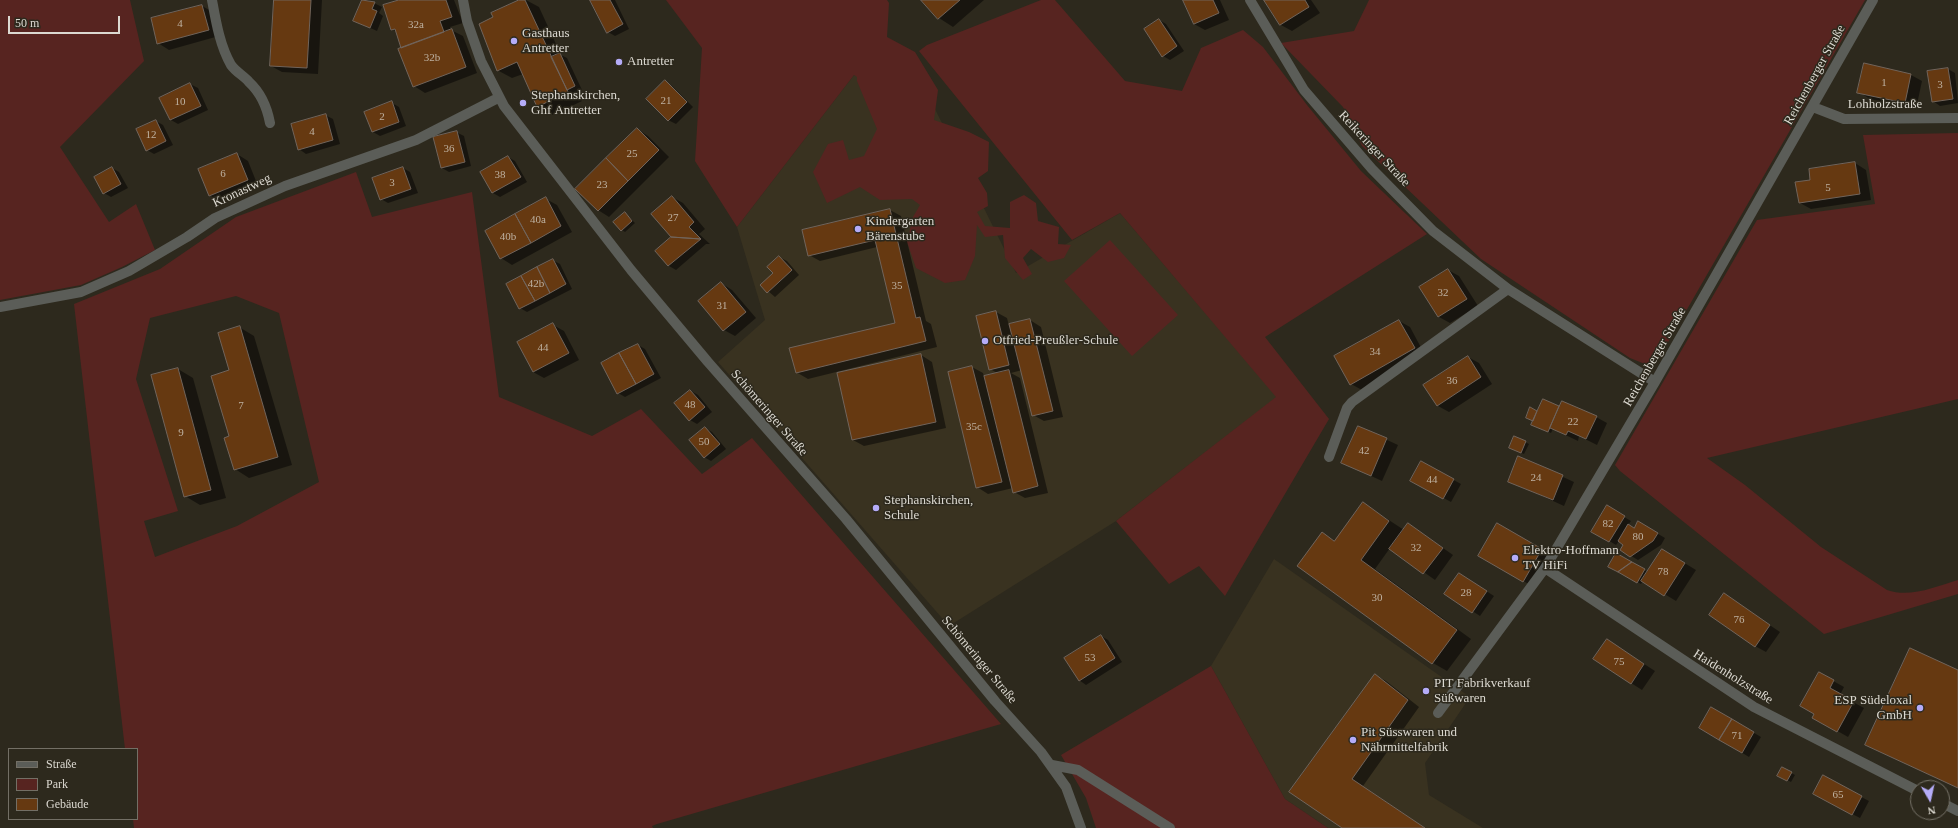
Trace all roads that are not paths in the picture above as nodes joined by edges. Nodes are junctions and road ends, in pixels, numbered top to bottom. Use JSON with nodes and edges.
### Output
{"nodes":[{"id":1,"x":212,"y":0,"type":"edge"},
{"id":2,"x":463,"y":0,"type":"edge"},
{"id":3,"x":1250,"y":0,"type":"edge"},
{"id":4,"x":1873,"y":0,"type":"edge"},
{"id":5,"x":498,"y":98,"type":"junction"},
{"id":6,"x":1813,"y":107,"type":"junction"},
{"id":7,"x":1958,"y":118,"type":"edge"},
{"id":8,"x":270,"y":123,"type":"dead end"},
{"id":9,"x":1508,"y":289,"type":"junction"},
{"id":10,"x":0,"y":307,"type":"edge"},
{"id":11,"x":1655,"y":382,"type":"junction"},
{"id":12,"x":1329,"y":457,"type":"dead end"},
{"id":13,"x":1545,"y":568,"type":"junction"},
{"id":14,"x":1438,"y":712,"type":"dead end"},
{"id":15,"x":1052,"y":765,"type":"junction"},
{"id":16,"x":1910,"y":786,"type":"edge"},
{"id":17,"x":1081,"y":828,"type":"edge"},
{"id":18,"x":1170,"y":828,"type":"edge"}],
"edges":[{"from":1,"to":8,"type":"street"},
{"from":2,"to":5,"type":"street","name":"Schömeringer Straße"},
{"from":3,"to":9,"type":"street","name":"Reikeringer Straße"},
{"from":4,"to":6,"type":"street","name":"Reichenberger Straße"},
{"from":5,"to":10,"type":"street","name":"Kronastweg"},
{"from":5,"to":15,"type":"street","name":"Schömeringer Straße"},
{"from":6,"to":7,"type":"street","name":"Lohholzstraße"},
{"from":6,"to":11,"type":"street","name":"Reichenberger Straße"},
{"from":9,"to":11,"type":"street","name":"Reikeringer Straße"},
{"from":9,"to":12,"type":"street"},
{"from":11,"to":13,"type":"street","name":"Reichenberger Straße"},
{"from":13,"to":14,"type":"street","name":"Reichenberger Straße"},
{"from":13,"to":16,"type":"street","name":"Haidenholzstraße"},
{"from":15,"to":17,"type":"street","name":"Schömeringer Straße"},
{"from":15,"to":18,"type":"street"}]}
